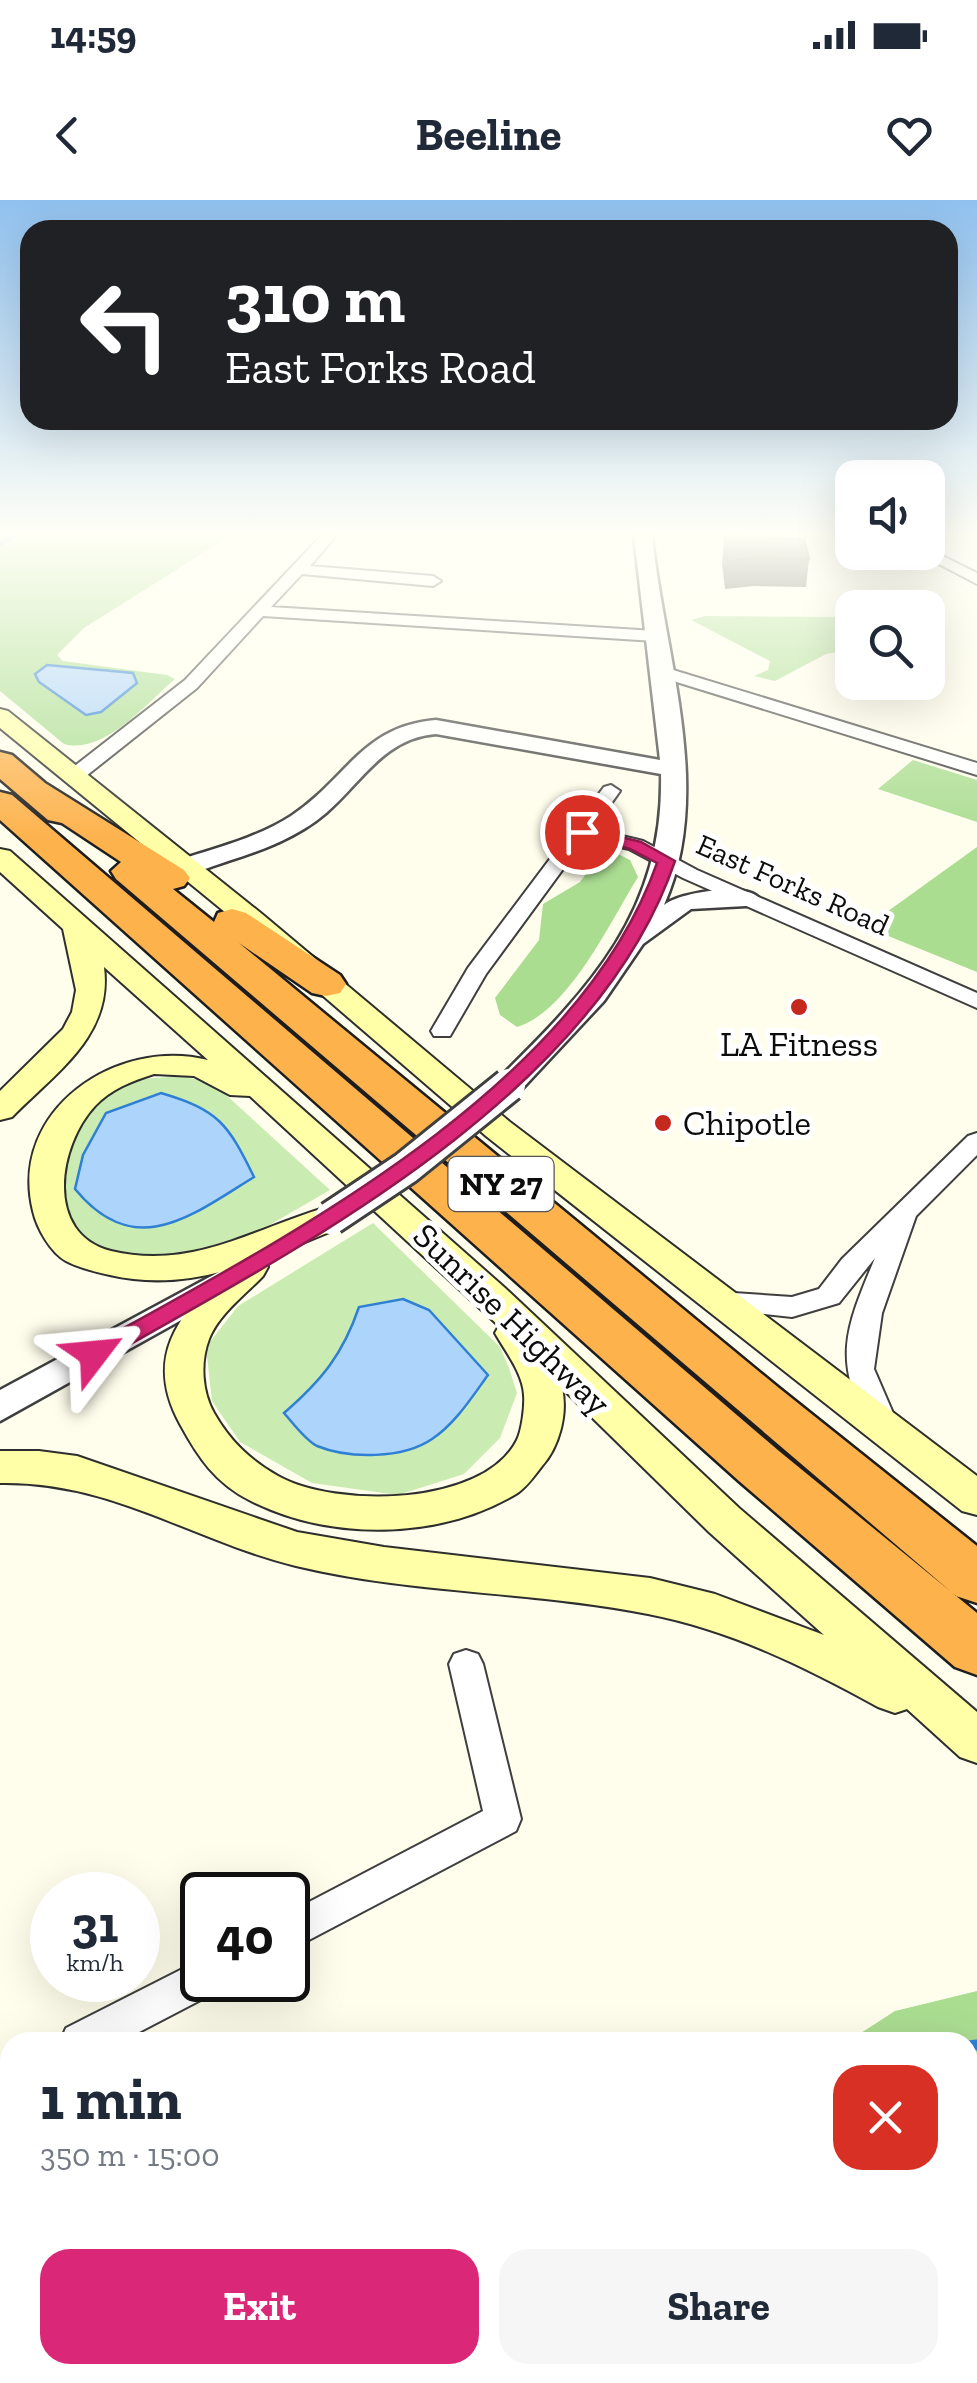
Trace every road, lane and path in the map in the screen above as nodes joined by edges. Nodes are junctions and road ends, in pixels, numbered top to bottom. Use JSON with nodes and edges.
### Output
{"nodes":[{"id":1,"x":235,"y":638,"type":"edge"},
{"id":2,"x":655,"y":638,"type":"edge"},
{"id":3,"x":660,"y":670,"type":"junction"},
{"id":4,"x":0,"y":716,"type":"edge"},
{"id":5,"x":672,"y":768,"type":"junction"},
{"id":6,"x":977,"y":768,"type":"edge"},
{"id":7,"x":74,"y":776,"type":"junction"},
{"id":8,"x":9,"y":783,"type":"edge"},
{"id":9,"x":611,"y":791,"type":"dead end"},
{"id":10,"x":582,"y":832,"type":"junction"},
{"id":11,"x":0,"y":857,"type":"edge"},
{"id":12,"x":666,"y":861,"type":"junction"},
{"id":13,"x":185,"y":866,"type":"junction"},
{"id":14,"x":746,"y":898,"type":"junction"},
{"id":15,"x":72,"y":924,"type":"junction"},
{"id":16,"x":621,"y":954,"type":"junction"},
{"id":17,"x":326,"y":984,"type":"junction"},
{"id":18,"x":977,"y":1004,"type":"edge"},
{"id":19,"x":442,"y":1031,"type":"dead end"},
{"id":20,"x":0,"y":1110,"type":"edge"},
{"id":21,"x":300,"y":1122,"type":"junction"},
{"id":22,"x":977,"y":1141,"type":"edge"},
{"id":23,"x":906,"y":1211,"type":"junction"},
{"id":24,"x":332,"y":1218,"type":"junction"},
{"id":25,"x":250,"y":1267,"type":"junction"},
{"id":26,"x":492,"y":1297,"type":"junction"},
{"id":27,"x":719,"y":1301,"type":"junction"},
{"id":28,"x":0,"y":1407,"type":"edge"},
{"id":29,"x":885,"y":1429,"type":"junction"},
{"id":30,"x":0,"y":1467,"type":"edge"},
{"id":31,"x":977,"y":1499,"type":"edge"},
{"id":32,"x":963,"y":1614,"type":"edge"},
{"id":33,"x":977,"y":1657,"type":"edge"},
{"id":34,"x":466,"y":1664,"type":"dead end"},
{"id":35,"x":970,"y":1736,"type":"edge"},
{"id":36,"x":310,"y":1921,"type":"edge"},
{"id":37,"x":180,"y":1990,"type":"edge"},
{"id":38,"x":99,"y":2032,"type":"edge"}],
"edges":[{"from":1,"to":7,"type":"street"},
{"from":2,"to":3,"type":"street"},
{"from":3,"to":5,"type":"street"},
{"from":3,"to":6,"type":"street"},
{"from":4,"to":7,"type":"main road"},
{"from":5,"to":12,"type":"street"},
{"from":5,"to":13,"type":"street"},
{"from":7,"to":13,"type":"main road"},
{"from":8,"to":17,"type":"highway"},
{"from":8,"to":32,"type":"highway","name":"Sunrise Highway","number":"NY 27"},
{"from":9,"to":10,"type":"street"},
{"from":10,"to":12,"type":"street","name":"East Forks Road"},
{"from":10,"to":19,"type":"street"},
{"from":11,"to":15,"type":"main road","name":"Sunrise Highway"},
{"from":12,"to":14,"type":"street","name":"East Forks Road"},
{"from":12,"to":16,"type":"street"},
{"from":13,"to":17,"type":"main road"},
{"from":14,"to":16,"type":"street"},
{"from":14,"to":18,"type":"street","name":"East Forks Road"},
{"from":15,"to":20,"type":"main road"},
{"from":15,"to":21,"type":"main road","name":"Sunrise Highway"},
{"from":16,"to":24,"type":"street","bridge":true},
{"from":17,"to":27,"type":"main road"},
{"from":21,"to":24,"type":"main road"},
{"from":21,"to":26,"type":"main road","name":"Sunrise Highway"},
{"from":22,"to":23,"type":"street"},
{"from":23,"to":27,"type":"street"},
{"from":23,"to":29,"type":"street"},
{"from":24,"to":25,"type":"street"},
{"from":25,"to":26,"type":"main road"},
{"from":25,"to":28,"type":"street"},
{"from":26,"to":35,"type":"main road","name":"Sunrise Highway"},
{"from":27,"to":29,"type":"main road"},
{"from":29,"to":31,"type":"main road"},
{"from":30,"to":35,"type":"main road"},
{"from":32,"to":33,"type":"highway","name":"Sunrise Highway"},
{"from":34,"to":36,"type":"street"},
{"from":37,"to":38,"type":"street"}]}
